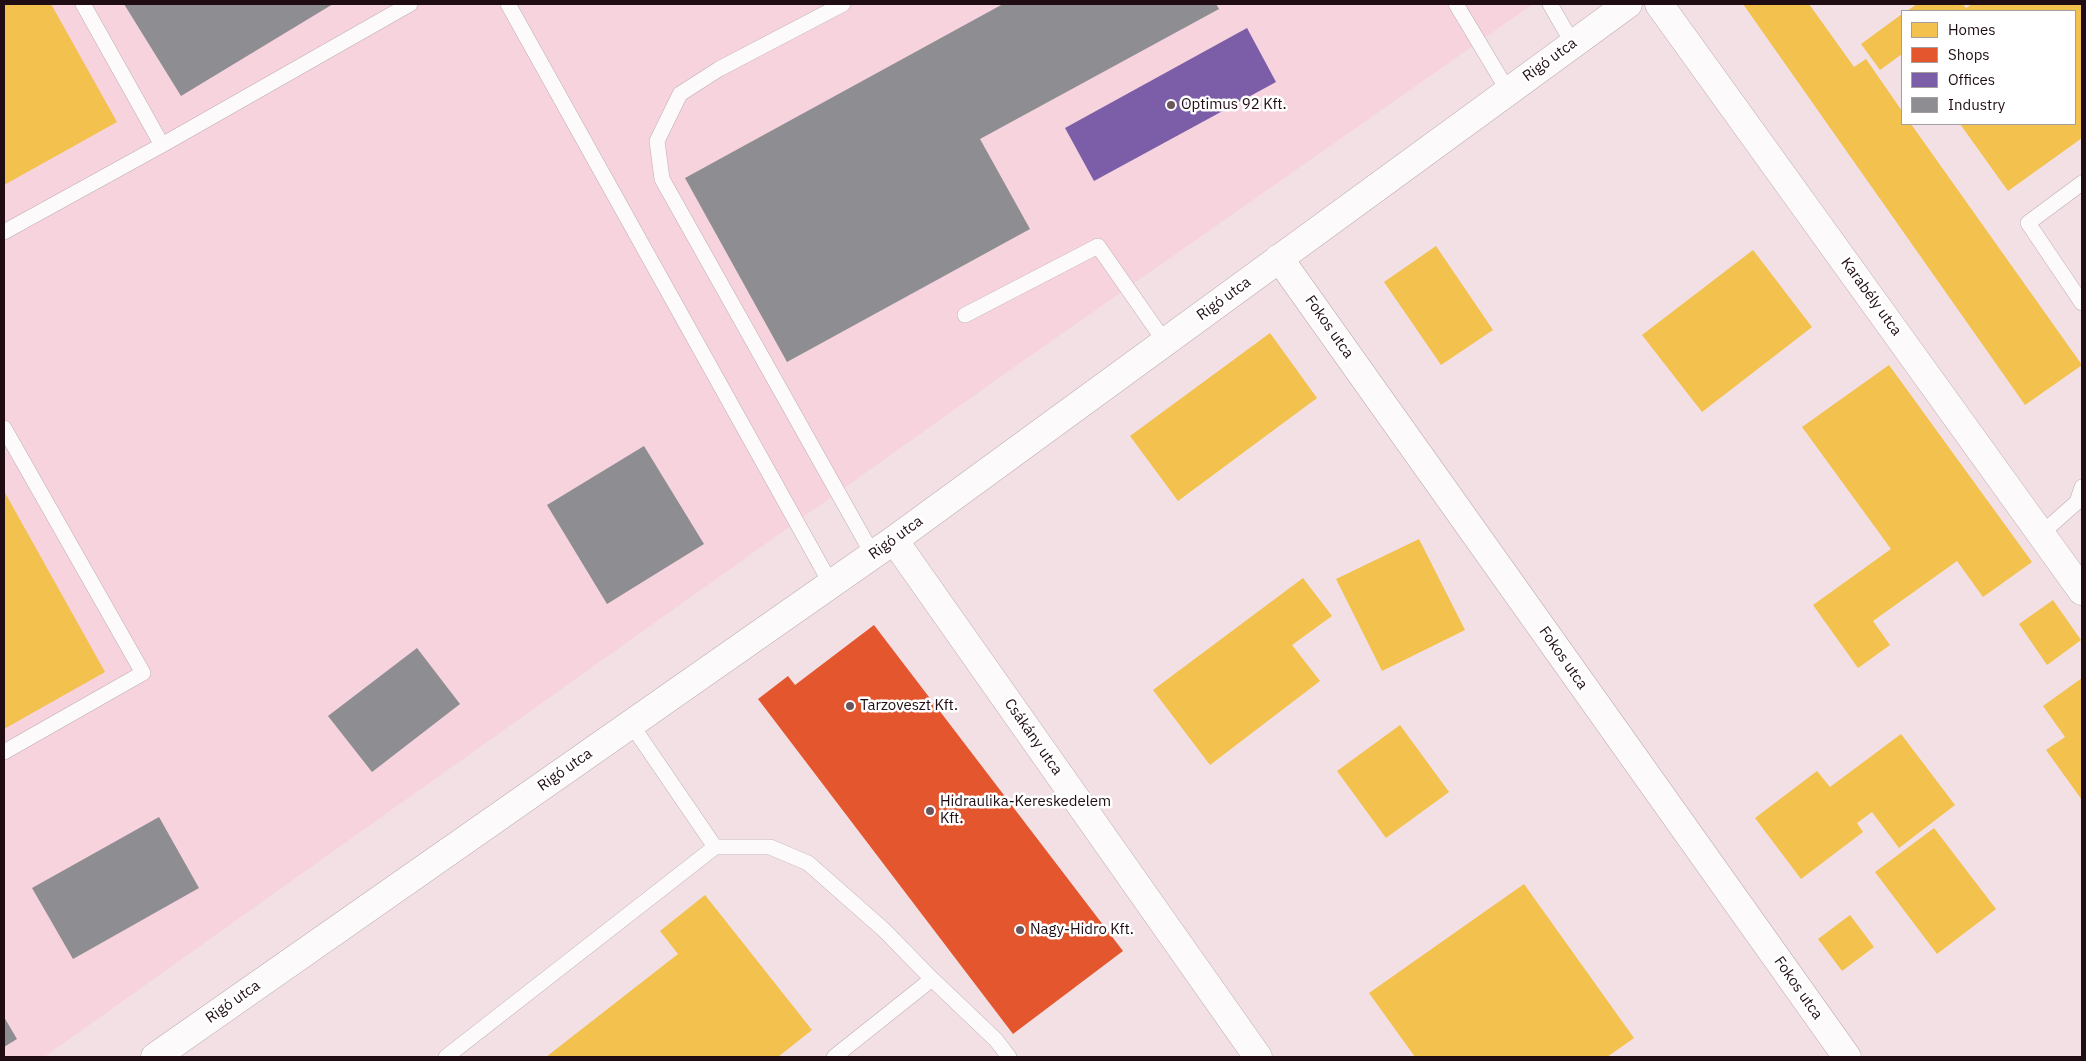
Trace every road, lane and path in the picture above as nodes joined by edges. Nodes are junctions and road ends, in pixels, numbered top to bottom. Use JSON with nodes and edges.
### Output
{"nodes":[{"id":1,"x":83,"y":4,"type":"edge"},
{"id":2,"x":410,"y":4,"type":"edge"},
{"id":3,"x":508,"y":4,"type":"edge"},
{"id":4,"x":843,"y":4,"type":"edge"},
{"id":5,"x":1456,"y":4,"type":"edge"},
{"id":6,"x":1550,"y":4,"type":"edge"},
{"id":7,"x":1628,"y":4,"type":"edge"},
{"id":8,"x":1659,"y":4,"type":"edge"},
{"id":9,"x":1573,"y":44,"type":"junction"},
{"id":10,"x":1508,"y":91,"type":"junction"},
{"id":11,"x":162,"y":145,"type":"junction"},
{"id":12,"x":2082,"y":183,"type":"edge"},
{"id":13,"x":4,"y":232,"type":"edge"},
{"id":14,"x":1280,"y":258,"type":"junction"},
{"id":15,"x":2082,"y":303,"type":"edge"},
{"id":16,"x":965,"y":315,"type":"dead end"},
{"id":17,"x":1165,"y":342,"type":"junction"},
{"id":18,"x":4,"y":428,"type":"edge"},
{"id":19,"x":2082,"y":487,"type":"edge"},
{"id":20,"x":2041,"y":534,"type":"junction"},
{"id":21,"x":883,"y":548,"type":"junction"},
{"id":22,"x":831,"y":584,"type":"junction"},
{"id":23,"x":2082,"y":591,"type":"edge"},
{"id":24,"x":631,"y":724,"type":"junction"},
{"id":25,"x":4,"y":752,"type":"edge"},
{"id":26,"x":715,"y":847,"type":"junction"},
{"id":27,"x":932,"y":979,"type":"junction"},
{"id":28,"x":155,"y":1057,"type":"edge"},
{"id":29,"x":446,"y":1057,"type":"edge"},
{"id":30,"x":834,"y":1057,"type":"edge"},
{"id":31,"x":1009,"y":1057,"type":"edge"},
{"id":32,"x":1258,"y":1057,"type":"edge"},
{"id":33,"x":1847,"y":1057,"type":"edge"}],
"edges":[{"from":1,"to":11,"type":"lane"},
{"from":2,"to":11,"type":"lane"},
{"from":3,"to":22,"type":"lane"},
{"from":4,"to":21,"type":"lane"},
{"from":5,"to":10,"type":"lane"},
{"from":6,"to":9,"type":"lane"},
{"from":7,"to":9,"type":"street","name":"Rigó utca"},
{"from":8,"to":20,"type":"street","name":"Karabély utca"},
{"from":9,"to":10,"type":"street","name":"Rigó utca"},
{"from":10,"to":14,"type":"street","name":"Rigó utca"},
{"from":11,"to":13,"type":"lane"},
{"from":12,"to":15,"type":"lane"},
{"from":14,"to":17,"type":"street","name":"Rigó utca"},
{"from":14,"to":33,"type":"street","name":"Fokos utca"},
{"from":16,"to":17,"type":"lane"},
{"from":17,"to":21,"type":"street","name":"Rigó utca"},
{"from":18,"to":25,"type":"lane"},
{"from":19,"to":20,"type":"lane"},
{"from":20,"to":23,"type":"street","name":"Karabély utca"},
{"from":21,"to":22,"type":"street","name":"Rigó utca"},
{"from":21,"to":32,"type":"street","name":"Csákány utca"},
{"from":22,"to":24,"type":"street","name":"Rigó utca"},
{"from":24,"to":26,"type":"lane"},
{"from":24,"to":28,"type":"street","name":"Rigó utca"},
{"from":26,"to":27,"type":"lane"},
{"from":26,"to":29,"type":"lane"},
{"from":27,"to":30,"type":"lane"},
{"from":27,"to":31,"type":"lane"}]}
